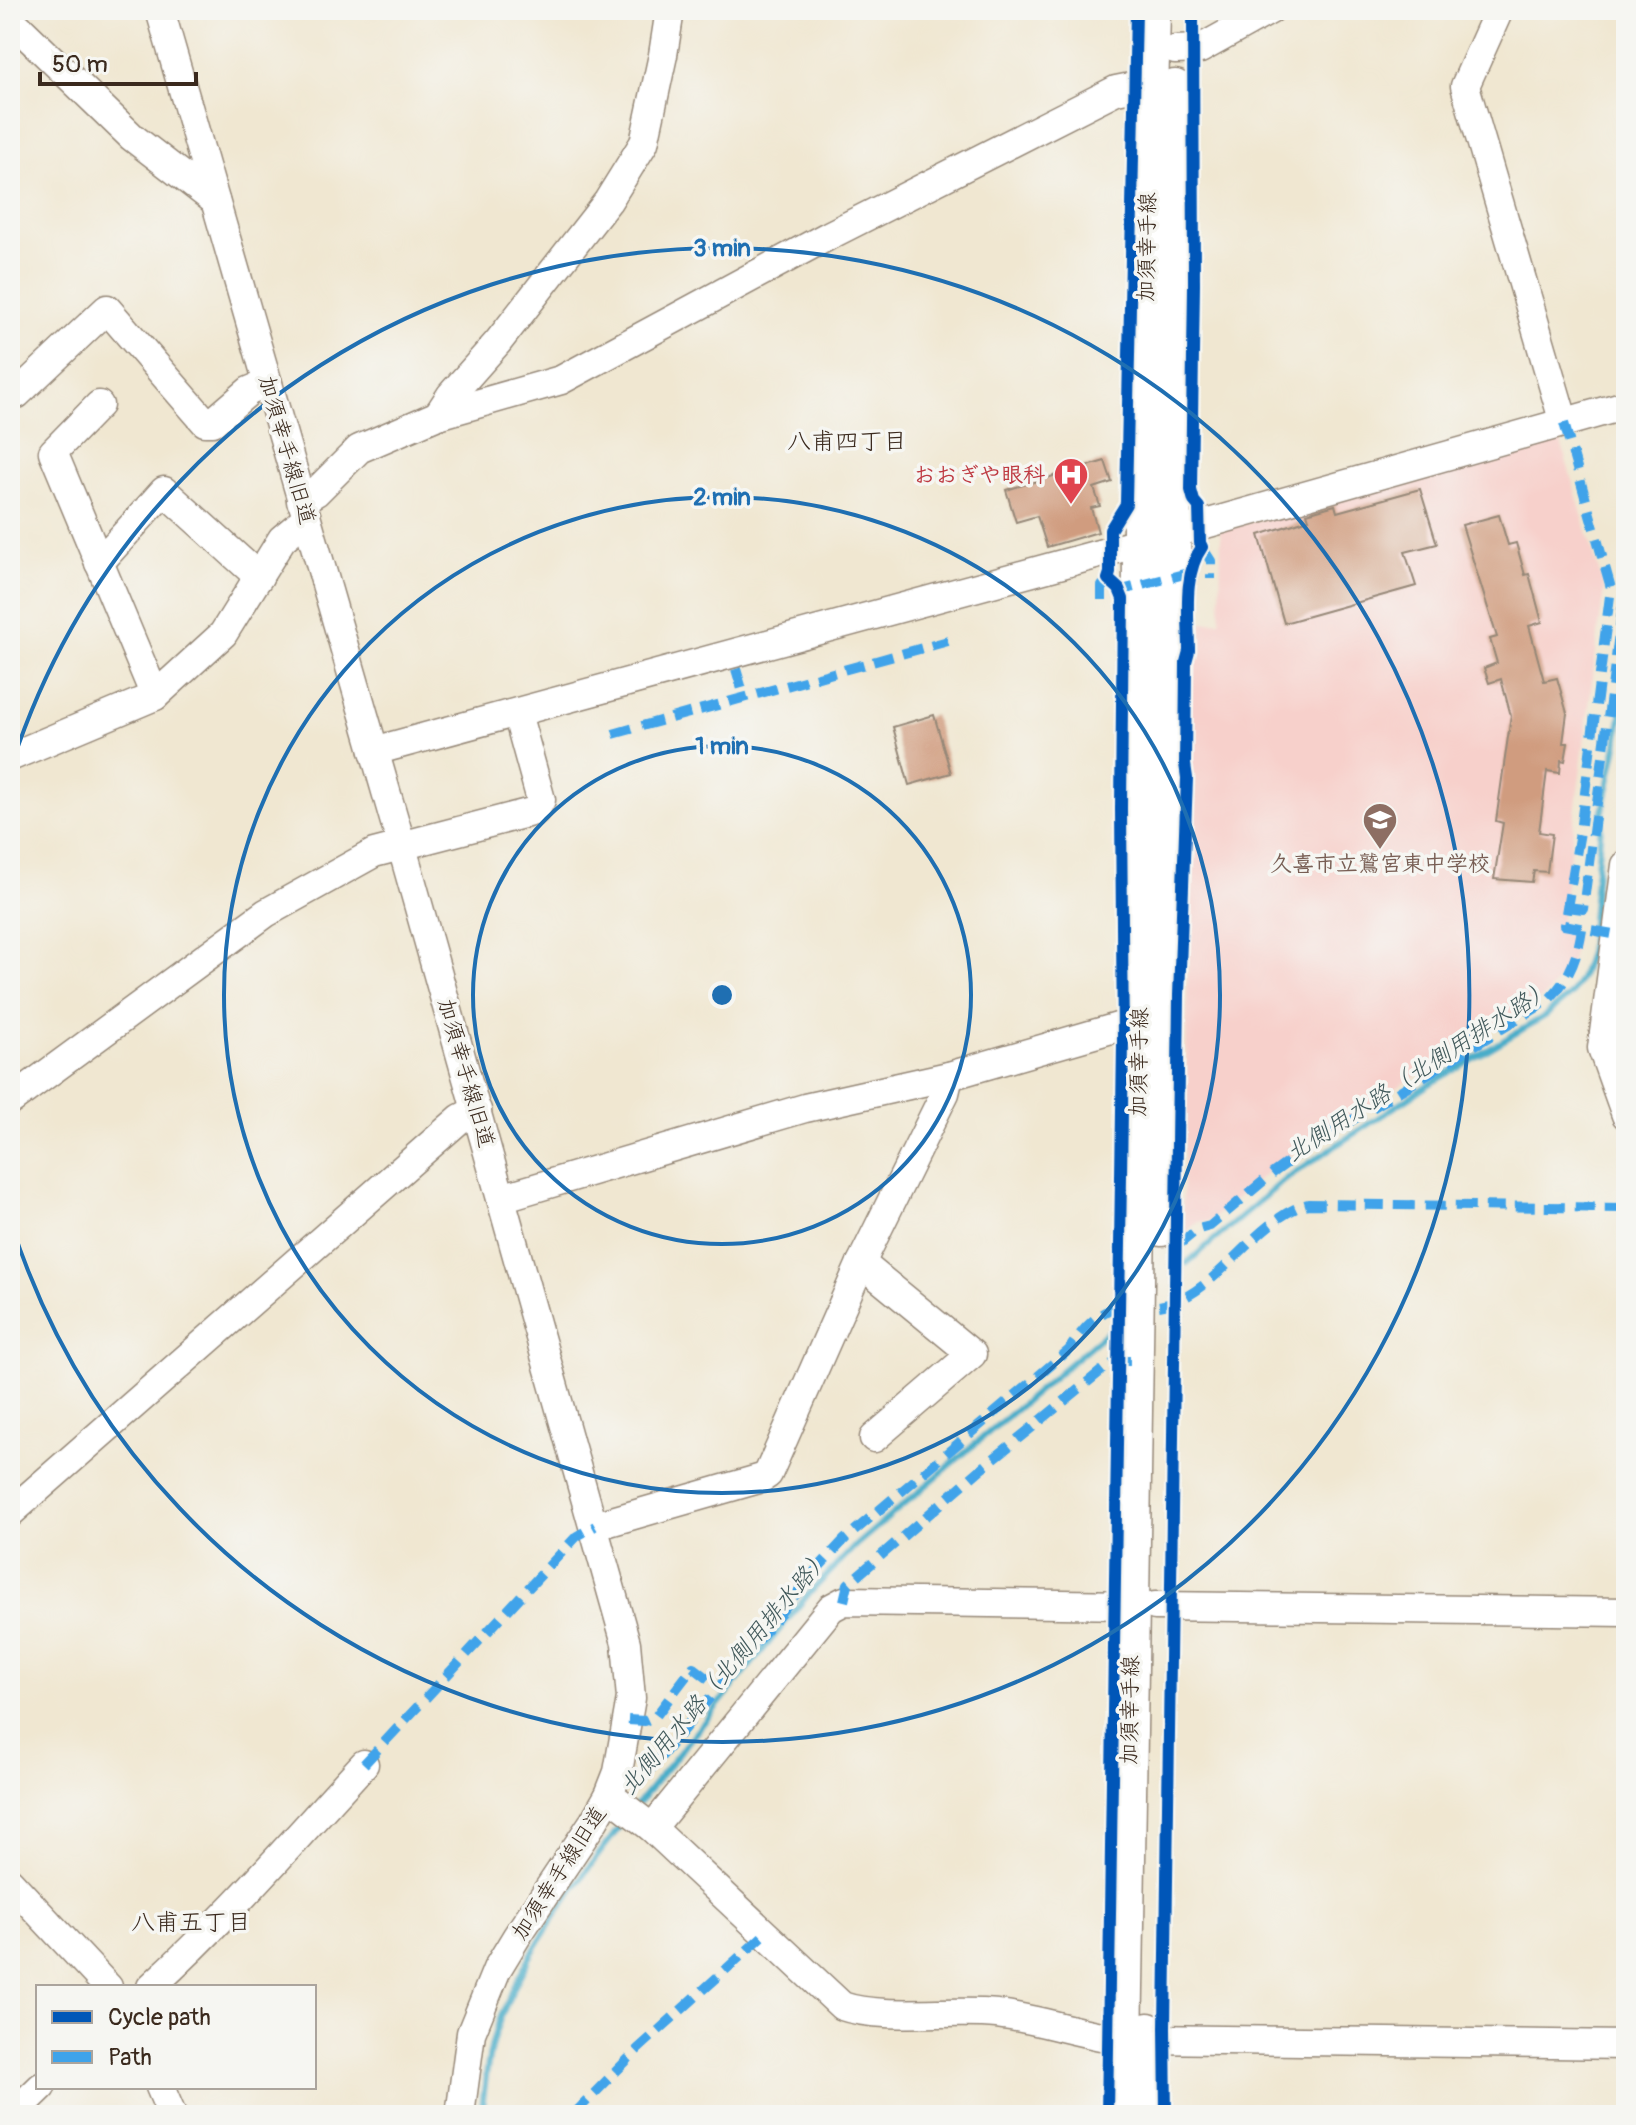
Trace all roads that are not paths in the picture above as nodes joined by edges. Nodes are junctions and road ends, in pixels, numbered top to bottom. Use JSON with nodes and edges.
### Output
{"nodes":[{"id":1,"x":160,"y":10,"type":"edge"},
{"id":2,"x":670,"y":10,"type":"edge"},
{"id":3,"x":1152,"y":10,"type":"edge"},
{"id":4,"x":1176,"y":10,"type":"edge"},
{"id":5,"x":1270,"y":10,"type":"edge"},
{"id":6,"x":1499,"y":10,"type":"edge"},
{"id":7,"x":10,"y":19,"type":"edge"},
{"id":8,"x":1175,"y":50,"type":"junction"},
{"id":9,"x":1151,"y":83,"type":"junction"},
{"id":10,"x":215,"y":201,"type":"junction"},
{"id":11,"x":268,"y":383,"type":"junction"},
{"id":12,"x":10,"y":386,"type":"edge"},
{"id":13,"x":99,"y":405,"type":"dead end"},
{"id":14,"x":1626,"y":405,"type":"edge"},
{"id":15,"x":438,"y":415,"type":"junction"},
{"id":16,"x":1564,"y":423,"type":"junction"},
{"id":17,"x":304,"y":510,"type":"junction"},
{"id":18,"x":1156,"y":537,"type":"junction"},
{"id":19,"x":99,"y":563,"type":"junction"},
{"id":20,"x":259,"y":577,"type":"junction"},
{"id":21,"x":155,"y":696,"type":"junction"},
{"id":22,"x":517,"y":713,"type":"junction"},
{"id":23,"x":374,"y":751,"type":"junction"},
{"id":24,"x":10,"y":757,"type":"edge"},
{"id":25,"x":402,"y":848,"type":"junction"},
{"id":26,"x":1625,"y":877,"type":"edge"},
{"id":27,"x":1140,"y":1027,"type":"junction"},
{"id":28,"x":949,"y":1076,"type":"junction"},
{"id":29,"x":11,"y":1097,"type":"edge"},
{"id":30,"x":477,"y":1110,"type":"junction"},
{"id":31,"x":1626,"y":1115,"type":"edge"},
{"id":32,"x":501,"y":1198,"type":"junction"},
{"id":33,"x":861,"y":1263,"type":"junction"},
{"id":34,"x":874,"y":1438,"type":"dead end"},
{"id":35,"x":10,"y":1513,"type":"edge"},
{"id":36,"x":595,"y":1526,"type":"junction"},
{"id":37,"x":1143,"y":1605,"type":"junction"},
{"id":38,"x":1626,"y":1612,"type":"edge"},
{"id":39,"x":364,"y":1764,"type":"dead end"},
{"id":40,"x":631,"y":1811,"type":"junction"},
{"id":41,"x":10,"y":1882,"type":"edge"},
{"id":42,"x":106,"y":1985,"type":"edge"},
{"id":43,"x":153,"y":1985,"type":"edge"},
{"id":44,"x":1137,"y":2039,"type":"junction"},
{"id":45,"x":1626,"y":2045,"type":"edge"},
{"id":46,"x":39,"y":2089,"type":"edge"},
{"id":47,"x":161,"y":2089,"type":"edge"},
{"id":48,"x":12,"y":2115,"type":"edge"},
{"id":49,"x":172,"y":2115,"type":"edge"},
{"id":50,"x":460,"y":2115,"type":"edge"},
{"id":51,"x":1123,"y":2115,"type":"edge"},
{"id":52,"x":1150,"y":2115,"type":"edge"}],
"edges":[{"from":1,"to":10,"type":"street","name":"加須幸手線旧道"},
{"from":2,"to":15,"type":"street"},
{"from":3,"to":9,"type":"main road","name":"加須幸手線"},
{"from":4,"to":8,"type":"main road","name":"加須幸手線"},
{"from":5,"to":8,"type":"street"},
{"from":6,"to":16,"type":"street"},
{"from":7,"to":10,"type":"street"},
{"from":8,"to":18,"type":"main road","name":"加須幸手線"},
{"from":9,"to":15,"type":"street"},
{"from":9,"to":18,"type":"main road","name":"加須幸手線"},
{"from":10,"to":11,"type":"street","name":"加須幸手線旧道"},
{"from":11,"to":12,"type":"street"},
{"from":11,"to":17,"type":"street","name":"加須幸手線旧道"},
{"from":13,"to":19,"type":"street"},
{"from":14,"to":16,"type":"street"},
{"from":15,"to":17,"type":"street"},
{"from":16,"to":18,"type":"street"},
{"from":17,"to":20,"type":"street"},
{"from":17,"to":23,"type":"street","name":"加須幸手線旧道"},
{"from":18,"to":22,"type":"street"},
{"from":18,"to":27,"type":"main road","name":"加須幸手線"},
{"from":18,"to":37,"type":"main road","name":"加須幸手線"},
{"from":19,"to":20,"type":"street"},
{"from":19,"to":21,"type":"street"},
{"from":20,"to":21,"type":"street"},
{"from":21,"to":24,"type":"street"},
{"from":22,"to":23,"type":"street"},
{"from":22,"to":25,"type":"street"},
{"from":23,"to":25,"type":"street","name":"加須幸手線旧道"},
{"from":25,"to":29,"type":"street"},
{"from":25,"to":30,"type":"street","name":"加須幸手線旧道"},
{"from":26,"to":31,"type":"street"},
{"from":27,"to":28,"type":"street"},
{"from":27,"to":37,"type":"main road","name":"加須幸手線"},
{"from":28,"to":32,"type":"street"},
{"from":28,"to":33,"type":"street"},
{"from":30,"to":32,"type":"street","name":"加須幸手線旧道"},
{"from":30,"to":35,"type":"street"},
{"from":32,"to":36,"type":"street","name":"加須幸手線旧道"},
{"from":33,"to":34,"type":"street"},
{"from":33,"to":36,"type":"street"},
{"from":36,"to":40,"type":"street","name":"加須幸手線旧道"},
{"from":37,"to":38,"type":"street"},
{"from":37,"to":40,"type":"street"},
{"from":37,"to":44,"type":"main road","name":"加須幸手線"},
{"from":39,"to":43,"type":"street"},
{"from":40,"to":44,"type":"street"},
{"from":40,"to":50,"type":"street","name":"加須幸手線旧道"},
{"from":41,"to":42,"type":"street"},
{"from":44,"to":45,"type":"street"},
{"from":44,"to":51,"type":"main road","name":"加須幸手線"},
{"from":44,"to":52,"type":"main road","name":"加須幸手線"},
{"from":46,"to":48,"type":"street"},
{"from":47,"to":49,"type":"street"}]}
